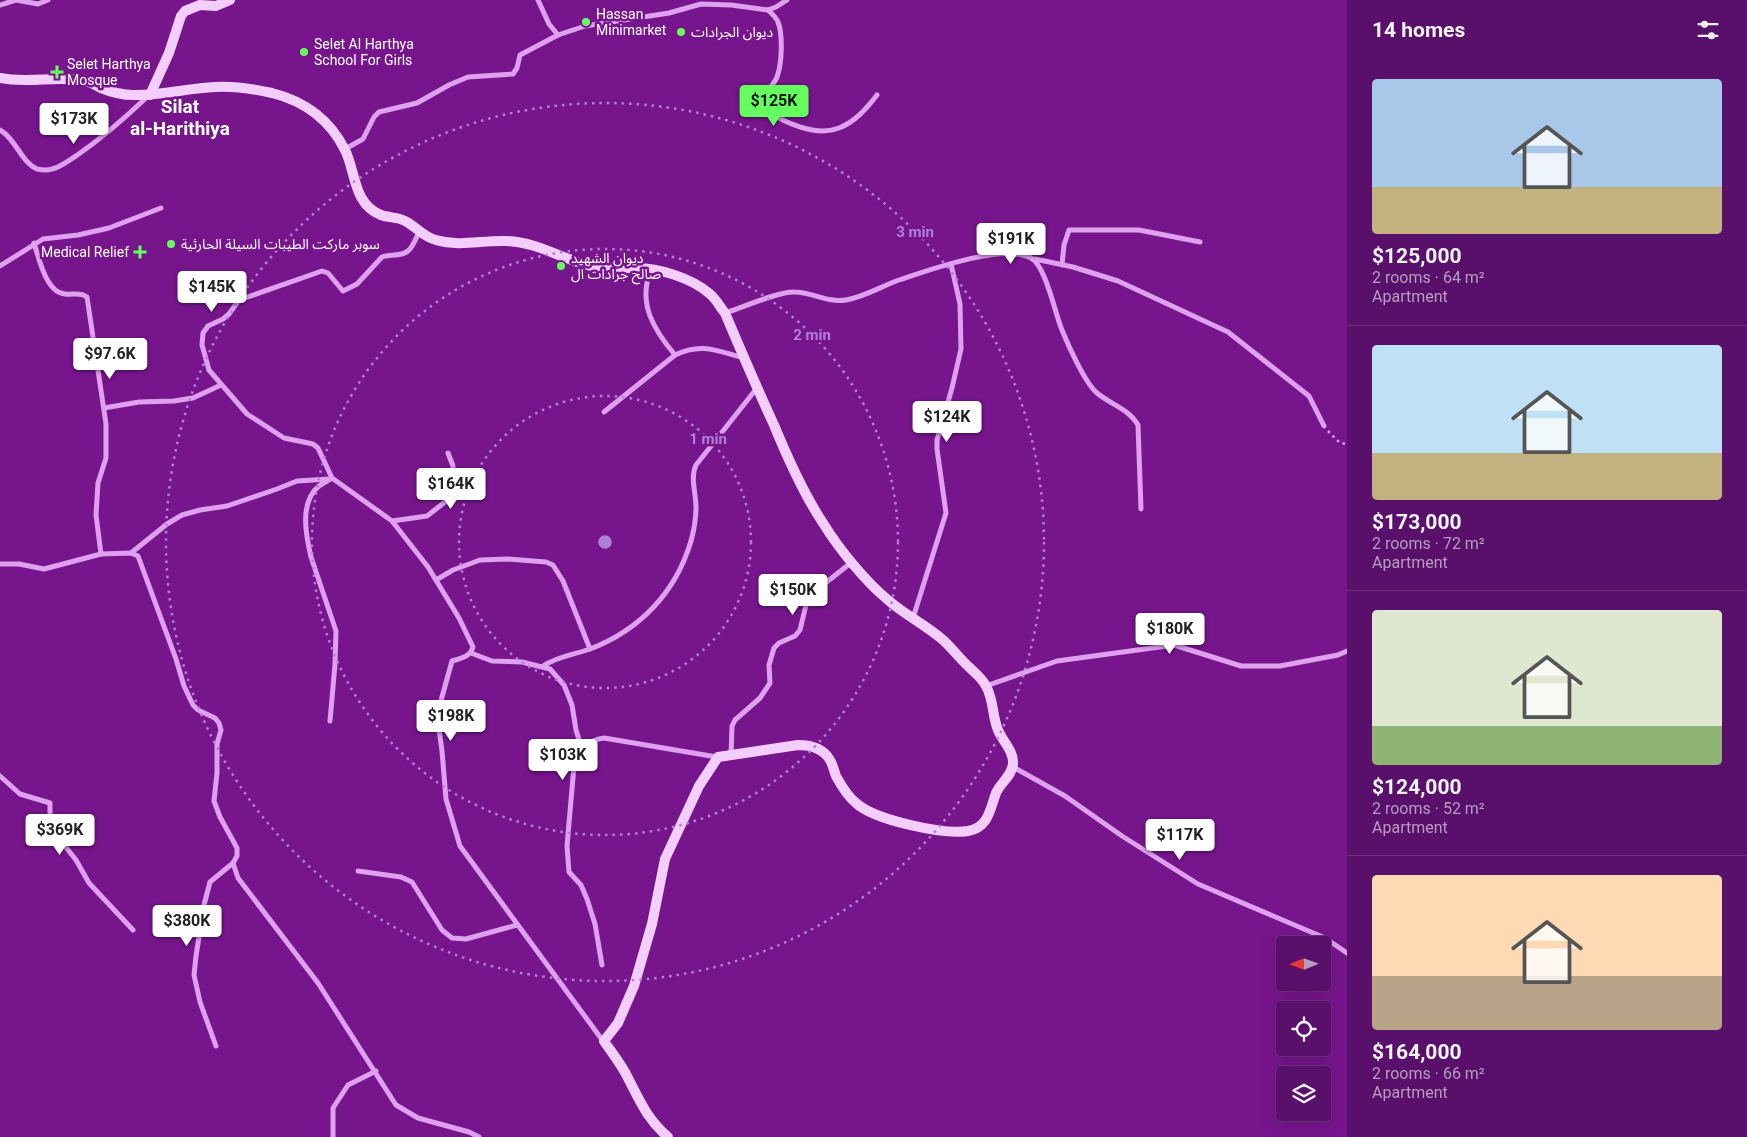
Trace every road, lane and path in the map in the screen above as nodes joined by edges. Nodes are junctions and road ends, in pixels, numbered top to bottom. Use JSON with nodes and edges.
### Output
{"nodes":[{"id":1,"x":48,"y":0,"type":"edge"},
{"id":2,"x":230,"y":0,"type":"edge"},
{"id":3,"x":538,"y":0,"type":"edge"},
{"id":4,"x":787,"y":0,"type":"edge"},
{"id":5,"x":701,"y":2,"type":"edge"},
{"id":6,"x":3,"y":3,"type":"edge"},
{"id":7,"x":768,"y":10,"type":"junction"},
{"id":8,"x":558,"y":35,"type":"junction"},
{"id":9,"x":0,"y":78,"type":"edge"},
{"id":10,"x":150,"y":94,"type":"junction"},
{"id":11,"x":877,"y":95,"type":"dead end"},
{"id":12,"x":0,"y":130,"type":"edge"},
{"id":13,"x":345,"y":150,"type":"junction"},
{"id":14,"x":162,"y":208,"type":"dead end"},
{"id":15,"x":420,"y":231,"type":"junction"},
{"id":16,"x":1200,"y":242,"type":"dead end"},
{"id":17,"x":34,"y":243,"type":"junction"},
{"id":18,"x":1032,"y":258,"type":"junction"},
{"id":19,"x":951,"y":264,"type":"junction"},
{"id":20,"x":1062,"y":265,"type":"junction"},
{"id":21,"x":0,"y":266,"type":"edge"},
{"id":22,"x":651,"y":269,"type":"junction"},
{"id":23,"x":726,"y":313,"type":"junction"},
{"id":24,"x":675,"y":355,"type":"junction"},
{"id":25,"x":744,"y":358,"type":"junction"},
{"id":26,"x":221,"y":385,"type":"junction"},
{"id":27,"x":757,"y":388,"type":"junction"},
{"id":28,"x":104,"y":408,"type":"junction"},
{"id":29,"x":604,"y":412,"type":"dead end"},
{"id":30,"x":1324,"y":426,"type":"joint"},
{"id":31,"x":1347,"y":444,"type":"edge"},
{"id":32,"x":448,"y":453,"type":"dead end"},
{"id":33,"x":332,"y":478,"type":"junction"},
{"id":34,"x":1141,"y":509,"type":"dead end"},
{"id":35,"x":392,"y":521,"type":"junction"},
{"id":36,"x":131,"y":553,"type":"junction"},
{"id":37,"x":101,"y":554,"type":"junction"},
{"id":38,"x":852,"y":562,"type":"junction"},
{"id":39,"x":0,"y":564,"type":"edge"},
{"id":40,"x":436,"y":580,"type":"junction"},
{"id":41,"x":913,"y":619,"type":"junction"},
{"id":42,"x":590,"y":649,"type":"junction"},
{"id":43,"x":1347,"y":651,"type":"edge"},
{"id":44,"x":471,"y":653,"type":"junction"},
{"id":45,"x":543,"y":666,"type":"junction"},
{"id":46,"x":986,"y":686,"type":"junction"},
{"id":47,"x":330,"y":721,"type":"dead end"},
{"id":48,"x":582,"y":749,"type":"junction"},
{"id":49,"x":731,"y":755,"type":"junction"},
{"id":50,"x":718,"y":757,"type":"junction"},
{"id":51,"x":1013,"y":767,"type":"junction"},
{"id":52,"x":0,"y":776,"type":"edge"},
{"id":53,"x":233,"y":863,"type":"junction"},
{"id":54,"x":358,"y":871,"type":"dead end"},
{"id":55,"x":517,"y":925,"type":"junction"},
{"id":56,"x":133,"y":930,"type":"dead end"},
{"id":57,"x":1347,"y":953,"type":"edge"},
{"id":58,"x":602,"y":965,"type":"dead end"},
{"id":59,"x":604,"y":1042,"type":"junction"},
{"id":60,"x":216,"y":1046,"type":"dead end"},
{"id":61,"x":376,"y":1071,"type":"junction"},
{"id":62,"x":333,"y":1137,"type":"edge"},
{"id":63,"x":479,"y":1137,"type":"edge"},
{"id":64,"x":668,"y":1137,"type":"edge"}],
"edges":[{"from":1,"to":6,"type":"street"},
{"from":2,"to":10,"type":"street"},
{"from":3,"to":8,"type":"street"},
{"from":4,"to":7,"type":"street"},
{"from":5,"to":7,"type":"street"},
{"from":5,"to":8,"type":"street"},
{"from":7,"to":11,"type":"street"},
{"from":8,"to":13,"type":"street"},
{"from":9,"to":10,"type":"street"},
{"from":10,"to":12,"type":"street"},
{"from":10,"to":13,"type":"street"},
{"from":13,"to":15,"type":"street"},
{"from":14,"to":17,"type":"street"},
{"from":15,"to":22,"type":"street"},
{"from":15,"to":26,"type":"street"},
{"from":16,"to":20,"type":"street"},
{"from":17,"to":21,"type":"street"},
{"from":17,"to":28,"type":"street"},
{"from":18,"to":19,"type":"street"},
{"from":18,"to":20,"type":"street"},
{"from":18,"to":34,"type":"street"},
{"from":19,"to":23,"type":"street"},
{"from":19,"to":41,"type":"street"},
{"from":20,"to":30,"type":"street"},
{"from":22,"to":23,"type":"street"},
{"from":22,"to":24,"type":"street"},
{"from":23,"to":25,"type":"street"},
{"from":24,"to":25,"type":"street"},
{"from":24,"to":29,"type":"street"},
{"from":25,"to":27,"type":"street"},
{"from":26,"to":28,"type":"street"},
{"from":26,"to":33,"type":"street"},
{"from":27,"to":38,"type":"street"},
{"from":27,"to":42,"type":"street"},
{"from":28,"to":37,"type":"street"},
{"from":30,"to":31,"type":"path"},
{"from":32,"to":35,"type":"street"},
{"from":33,"to":35,"type":"street"},
{"from":33,"to":36,"type":"street"},
{"from":33,"to":47,"type":"street"},
{"from":35,"to":40,"type":"street"},
{"from":36,"to":37,"type":"street"},
{"from":36,"to":53,"type":"street"},
{"from":37,"to":39,"type":"street"},
{"from":38,"to":41,"type":"street"},
{"from":38,"to":49,"type":"street"},
{"from":40,"to":42,"type":"street"},
{"from":40,"to":44,"type":"street"},
{"from":41,"to":46,"type":"street"},
{"from":42,"to":45,"type":"street"},
{"from":43,"to":46,"type":"street"},
{"from":44,"to":45,"type":"street"},
{"from":44,"to":55,"type":"street"},
{"from":45,"to":48,"type":"street"},
{"from":46,"to":51,"type":"street"},
{"from":48,"to":50,"type":"street"},
{"from":48,"to":58,"type":"street"},
{"from":49,"to":50,"type":"street"},
{"from":49,"to":51,"type":"street"},
{"from":50,"to":59,"type":"street"},
{"from":51,"to":57,"type":"street"},
{"from":52,"to":56,"type":"street"},
{"from":53,"to":60,"type":"street"},
{"from":53,"to":61,"type":"street"},
{"from":54,"to":55,"type":"street"},
{"from":55,"to":59,"type":"street"},
{"from":59,"to":64,"type":"street"},
{"from":61,"to":62,"type":"street"},
{"from":61,"to":63,"type":"street"}]}
